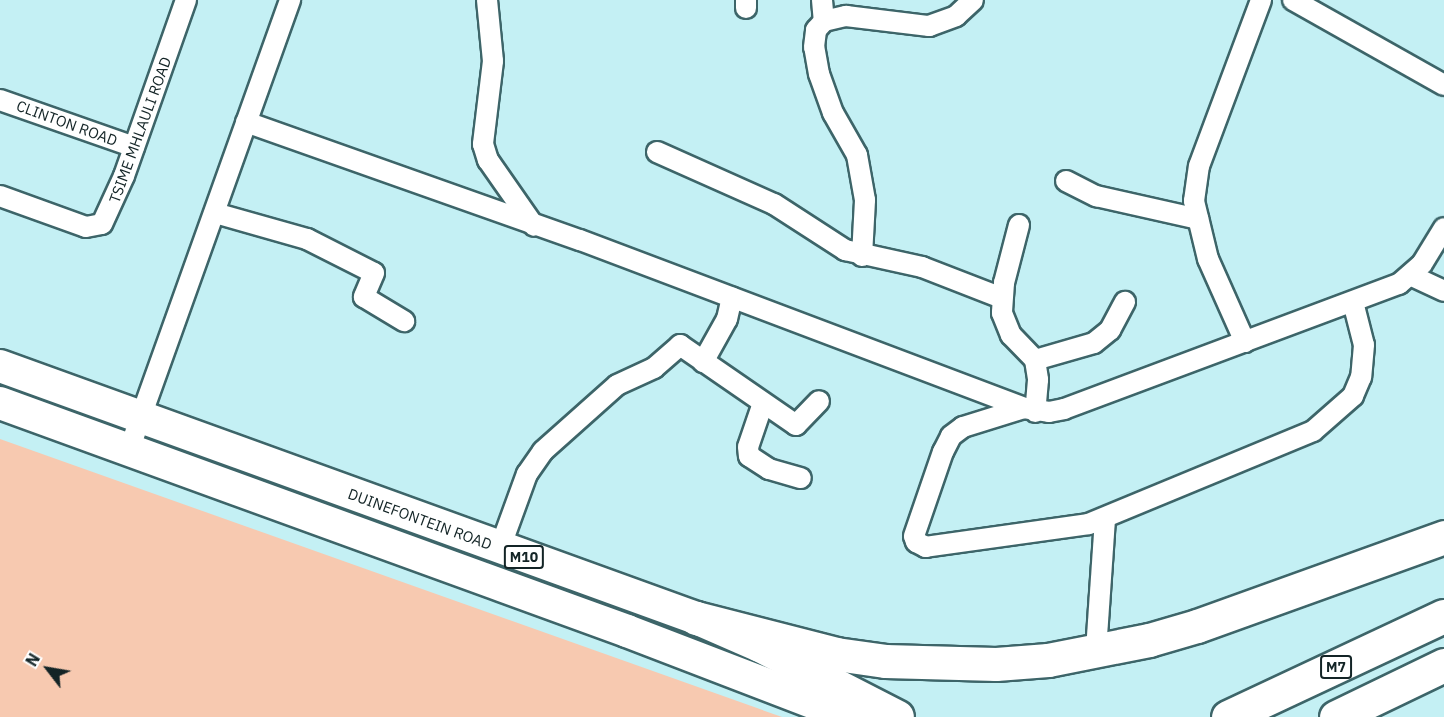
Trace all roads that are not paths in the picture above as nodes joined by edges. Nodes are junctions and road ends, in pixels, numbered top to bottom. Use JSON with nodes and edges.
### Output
{"nodes":[{"id":1,"x":186,"y":0,"type":"edge"},
{"id":2,"x":290,"y":0,"type":"edge"},
{"id":3,"x":487,"y":0,"type":"edge"},
{"id":4,"x":822,"y":0,"type":"edge"},
{"id":5,"x":974,"y":0,"type":"edge"},
{"id":6,"x":1261,"y":0,"type":"edge"},
{"id":7,"x":1293,"y":0,"type":"edge"},
{"id":8,"x":824,"y":21,"type":"junction"},
{"id":9,"x":1444,"y":85,"type":"edge"},
{"id":10,"x":0,"y":99,"type":"edge"},
{"id":11,"x":246,"y":122,"type":"junction"},
{"id":12,"x":134,"y":147,"type":"junction"},
{"id":13,"x":657,"y":152,"type":"dead end"},
{"id":14,"x":1066,"y":181,"type":"dead end"},
{"id":15,"x":0,"y":196,"type":"edge"},
{"id":16,"x":215,"y":213,"type":"junction"},
{"id":17,"x":1198,"y":219,"type":"junction"},
{"id":18,"x":534,"y":225,"type":"junction"},
{"id":19,"x":1019,"y":225,"type":"dead end"},
{"id":20,"x":1444,"y":228,"type":"edge"},
{"id":21,"x":862,"y":256,"type":"junction"},
{"id":22,"x":1412,"y":276,"type":"junction"},
{"id":23,"x":1444,"y":291,"type":"edge"},
{"id":24,"x":732,"y":298,"type":"junction"},
{"id":25,"x":1002,"y":298,"type":"junction"},
{"id":26,"x":1125,"y":302,"type":"dead end"},
{"id":27,"x":1353,"y":302,"type":"junction"},
{"id":28,"x":404,"y":321,"type":"dead end"},
{"id":29,"x":1245,"y":342,"type":"junction"},
{"id":30,"x":1035,"y":360,"type":"junction"},
{"id":31,"x":703,"y":362,"type":"junction"},
{"id":32,"x":0,"y":366,"type":"edge"},
{"id":33,"x":819,"y":401,"type":"dead end"},
{"id":34,"x":0,"y":403,"type":"edge"},
{"id":35,"x":763,"y":403,"type":"junction"},
{"id":36,"x":1029,"y":410,"type":"junction"},
{"id":37,"x":141,"y":417,"type":"junction"},
{"id":38,"x":129,"y":450,"type":"junction"},
{"id":39,"x":801,"y":478,"type":"dead end"},
{"id":40,"x":1105,"y":518,"type":"junction"},
{"id":41,"x":1444,"y":537,"type":"edge"},
{"id":42,"x":500,"y":548,"type":"junction"},
{"id":43,"x":1444,"y":616,"type":"edge"},
{"id":44,"x":696,"y":618,"type":"junction"},
{"id":45,"x":1096,"y":651,"type":"junction"},
{"id":46,"x":1444,"y":665,"type":"edge"},
{"id":47,"x":851,"y":717,"type":"edge"},
{"id":48,"x":898,"y":717,"type":"edge"},
{"id":49,"x":1228,"y":717,"type":"edge"},
{"id":50,"x":1336,"y":717,"type":"edge"}],
"edges":[{"from":1,"to":12,"type":"street","name":"TSIME MHLAULI ROAD"},
{"from":2,"to":11,"type":"street"},
{"from":3,"to":18,"type":"street"},
{"from":4,"to":8,"type":"street"},
{"from":5,"to":8,"type":"street"},
{"from":6,"to":17,"type":"street"},
{"from":7,"to":9,"type":"street"},
{"from":8,"to":21,"type":"street"},
{"from":10,"to":12,"type":"street","name":"CLINTON ROAD"},
{"from":11,"to":16,"type":"street"},
{"from":11,"to":18,"type":"street"},
{"from":12,"to":15,"type":"street","name":"TSIME MHLAULI ROAD"},
{"from":13,"to":21,"type":"street"},
{"from":14,"to":17,"type":"street"},
{"from":16,"to":28,"type":"street"},
{"from":16,"to":37,"type":"street"},
{"from":17,"to":29,"type":"street"},
{"from":18,"to":24,"type":"street"},
{"from":19,"to":25,"type":"street"},
{"from":20,"to":22,"type":"street"},
{"from":21,"to":25,"type":"street"},
{"from":22,"to":23,"type":"street"},
{"from":22,"to":27,"type":"street"},
{"from":24,"to":31,"type":"street"},
{"from":24,"to":36,"type":"street"},
{"from":25,"to":30,"type":"street"},
{"from":26,"to":30,"type":"street"},
{"from":27,"to":29,"type":"street"},
{"from":27,"to":40,"type":"street"},
{"from":29,"to":36,"type":"street"},
{"from":30,"to":36,"type":"street"},
{"from":31,"to":35,"type":"street"},
{"from":31,"to":42,"type":"street"},
{"from":32,"to":37,"type":"main road","name":"DUINEFONTEIN ROAD","number":"M10"},
{"from":33,"to":35,"type":"street"},
{"from":34,"to":38,"type":"main road","number":"M10"},
{"from":35,"to":39,"type":"street"},
{"from":36,"to":40,"type":"street"},
{"from":37,"to":38,"type":"street"},
{"from":37,"to":42,"type":"main road","name":"DUINEFONTEIN ROAD","number":"M10"},
{"from":38,"to":47,"type":"main road","number":"M10"},
{"from":40,"to":45,"type":"street"},
{"from":41,"to":45,"type":"highway"},
{"from":42,"to":44,"type":"main road","name":"DUINEFONTEIN ROAD","number":"M10"},
{"from":43,"to":49,"type":"highway","number":"M7"},
{"from":44,"to":45,"type":"highway"},
{"from":44,"to":48,"type":"main road","name":"DUINEFONTEIN ROAD","number":"M10"},
{"from":46,"to":50,"type":"highway"}]}
